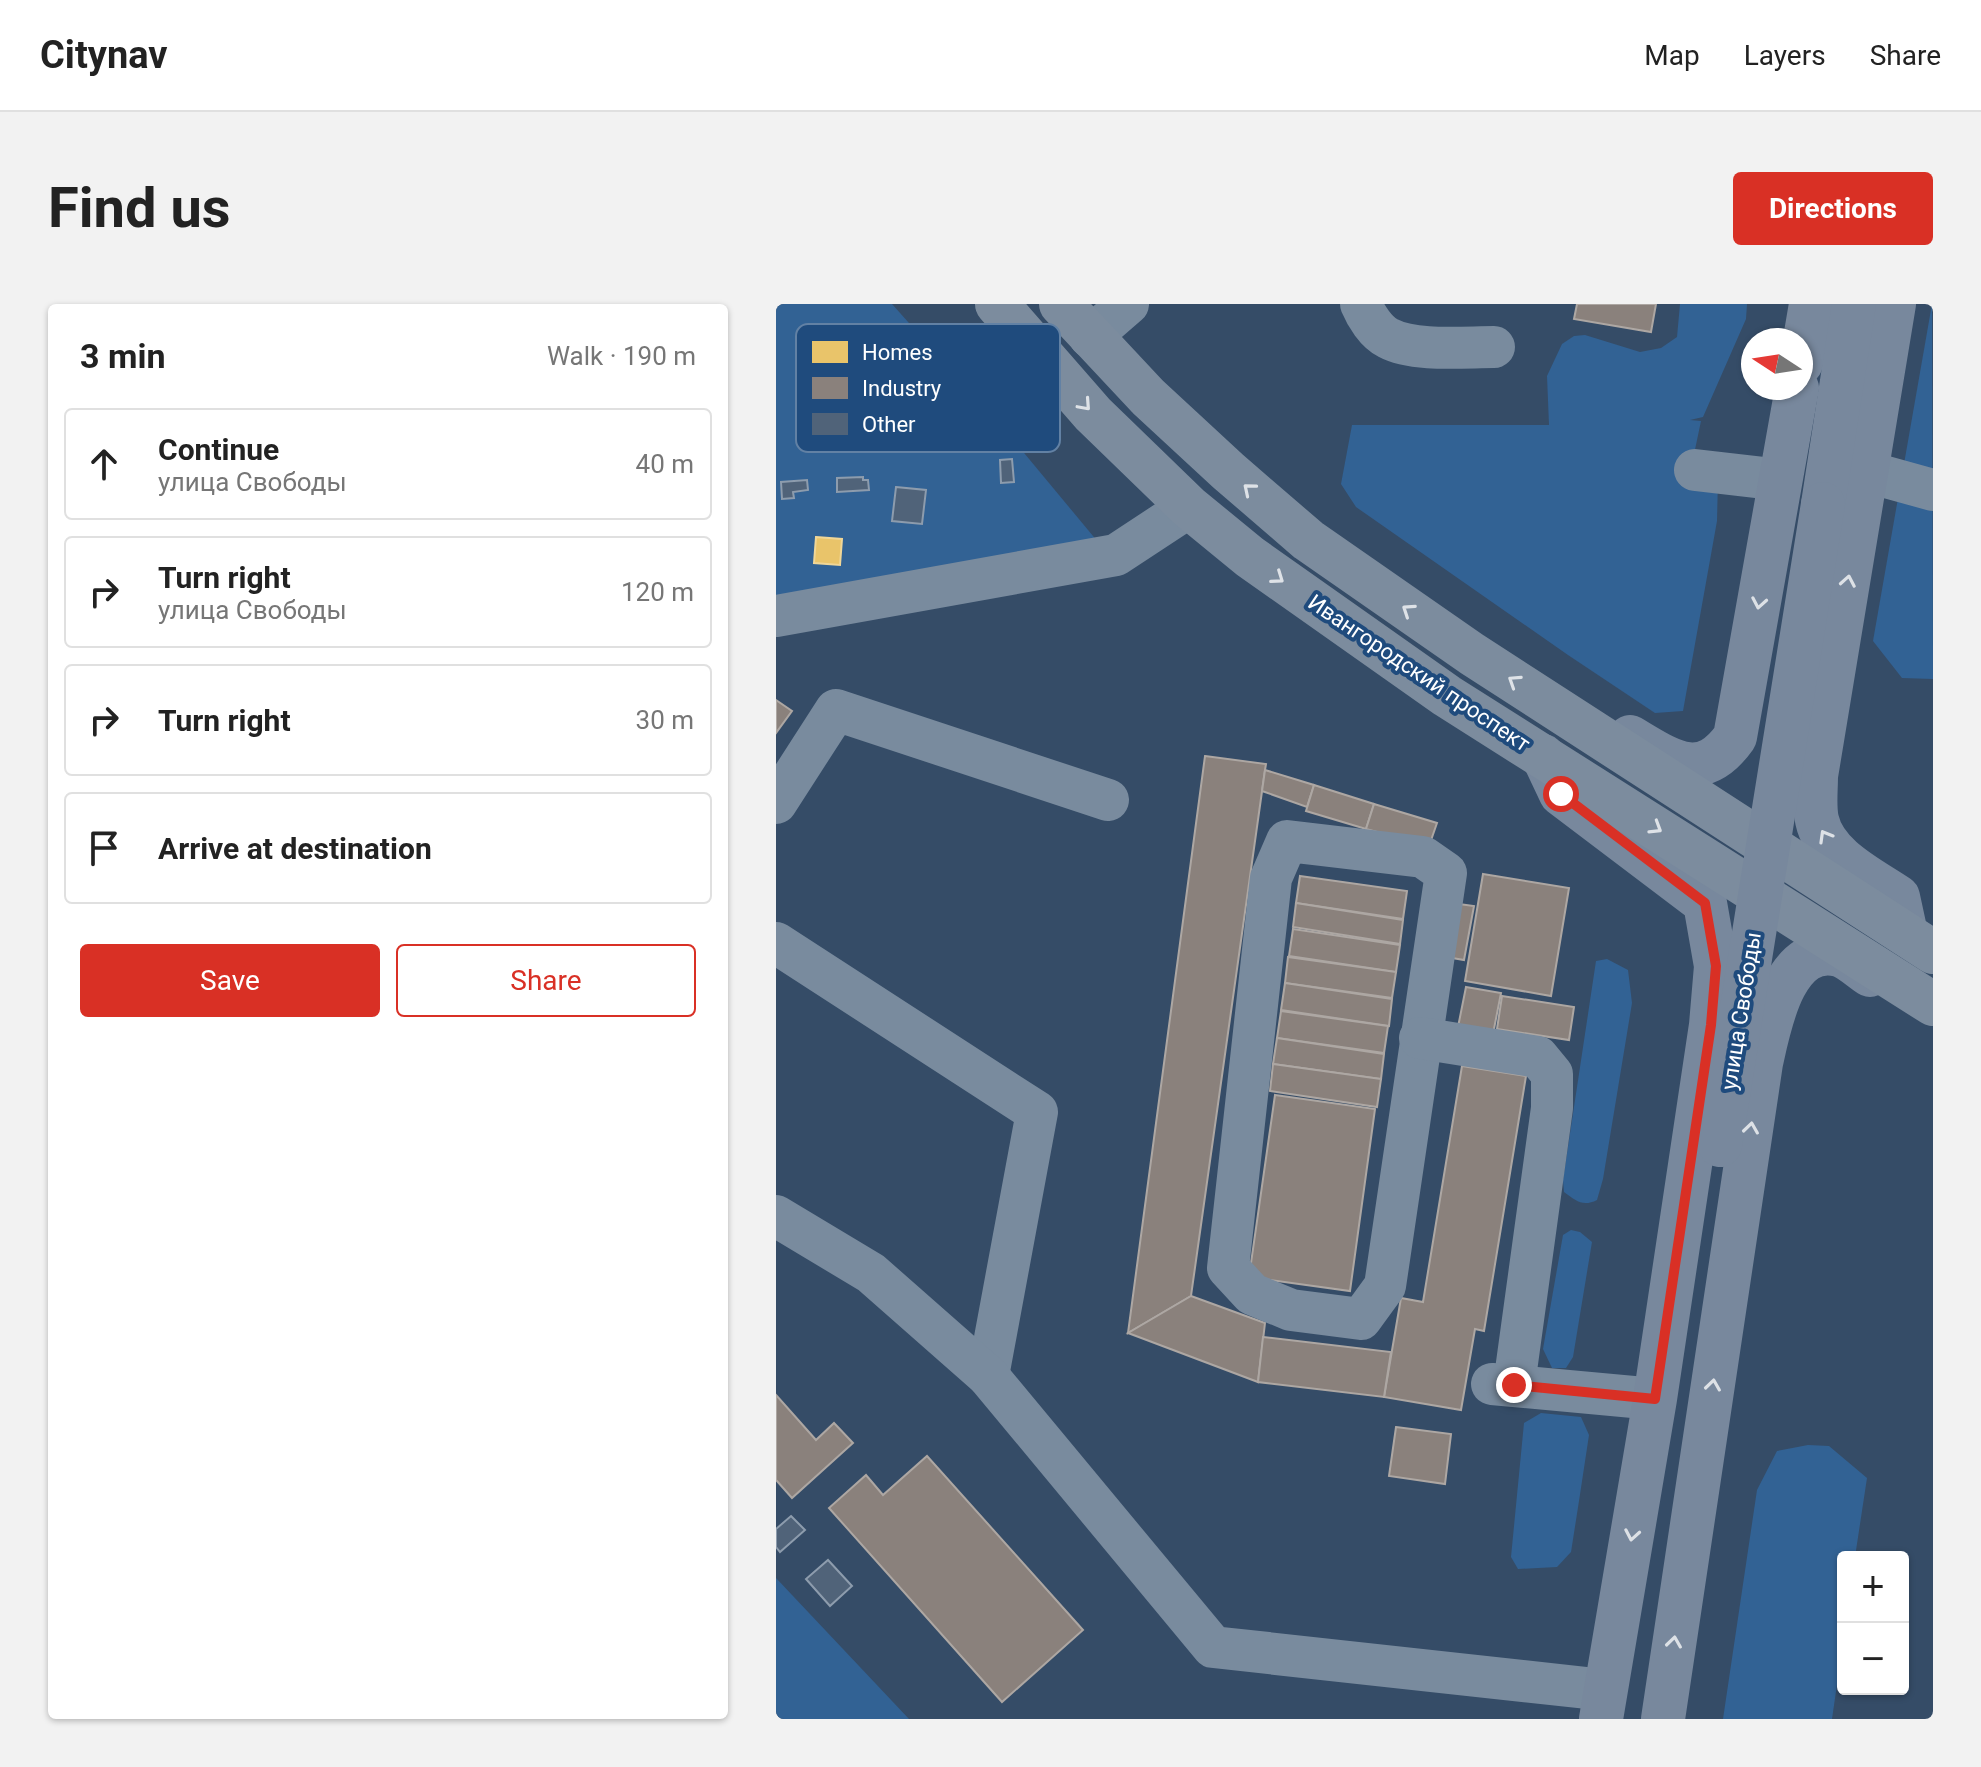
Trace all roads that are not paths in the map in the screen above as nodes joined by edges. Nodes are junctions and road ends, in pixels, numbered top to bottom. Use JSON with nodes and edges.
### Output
{"nodes":[{"id":1,"x":997,"y":304,"type":"edge"},
{"id":2,"x":1061,"y":304,"type":"edge"},
{"id":3,"x":1128,"y":304,"type":"edge"},
{"id":4,"x":1361,"y":304,"type":"edge"},
{"id":5,"x":1811,"y":304,"type":"edge"},
{"id":6,"x":1854,"y":304,"type":"edge"},
{"id":7,"x":1894,"y":304,"type":"edge"},
{"id":8,"x":1014,"y":324,"type":"edge"},
{"id":9,"x":1807,"y":328,"type":"edge"},
{"id":10,"x":1090,"y":337,"type":"junction"},
{"id":11,"x":1494,"y":347,"type":"dead end"},
{"id":12,"x":1060,"y":376,"type":"edge"},
{"id":13,"x":1795,"y":400,"type":"edge"},
{"id":14,"x":1695,"y":470,"type":"dead end"},
{"id":15,"x":1868,"y":472,"type":"junction"},
{"id":16,"x":1781,"y":480,"type":"junction"},
{"id":17,"x":1933,"y":490,"type":"edge"},
{"id":18,"x":1189,"y":507,"type":"junction"},
{"id":19,"x":776,"y":616,"type":"edge"},
{"id":20,"x":1556,"y":707,"type":"junction"},
{"id":21,"x":1543,"y":756,"type":"junction"},
{"id":22,"x":1108,"y":800,"type":"dead end"},
{"id":23,"x":776,"y":803,"type":"edge"},
{"id":24,"x":776,"y":943,"type":"edge"},
{"id":25,"x":1920,"y":943,"type":"edge"},
{"id":26,"x":1933,"y":1004,"type":"edge"},
{"id":27,"x":1933,"y":1014,"type":"edge"},
{"id":28,"x":1420,"y":1038,"type":"junction"},
{"id":29,"x":776,"y":1216,"type":"edge"},
{"id":30,"x":988,"y":1376,"type":"junction"},
{"id":31,"x":1655,"y":1399,"type":"junction"},
{"id":32,"x":1613,"y":1709,"type":"edge"},
{"id":33,"x":1663,"y":1719,"type":"edge"}],
"edges":[{"from":1,"to":8,"type":"highway","name":"Ивангородский проспект","one_way":true},
{"from":2,"to":10,"type":"highway","name":"Ивангородский проспект"},
{"from":3,"to":10,"type":"street"},
{"from":4,"to":11,"type":"street"},
{"from":5,"to":9,"type":"main road"},
{"from":6,"to":32,"type":"main road","name":"улица Свободы","bridge":true},
{"from":7,"to":15,"type":"main road"},
{"from":20,"to":10,"type":"highway","name":"Ивангородский проспект","one_way":true},
{"from":12,"to":18,"type":"highway","name":"Ивангородский проспект","one_way":true},
{"from":13,"to":16,"type":"main road"},
{"from":14,"to":16,"type":"street"},
{"from":15,"to":17,"type":"street"},
{"from":25,"to":15,"type":"main road","one_way":true},
{"from":16,"to":20,"type":"main road","one_way":true},
{"from":18,"to":19,"type":"street"},
{"from":18,"to":21,"type":"highway","name":"Ивангородский проспект","one_way":true},
{"from":20,"to":25,"type":"highway","name":"Ивангородский проспект"},
{"from":21,"to":26,"type":"highway","name":"Ивангородский проспект","one_way":true},
{"from":21,"to":31,"type":"main road","name":"улица Свободы"},
{"from":22,"to":23,"type":"street"},
{"from":24,"to":30,"type":"street"},
{"from":33,"to":27,"type":"main road","name":"улица Свободы","one_way":true},
{"from":28,"to":28,"type":"street"},
{"from":28,"to":31,"type":"street"},
{"from":29,"to":30,"type":"street"},
{"from":30,"to":32,"type":"street"},
{"from":31,"to":32,"type":"main road","name":"улица Свободы","one_way":true}]}
